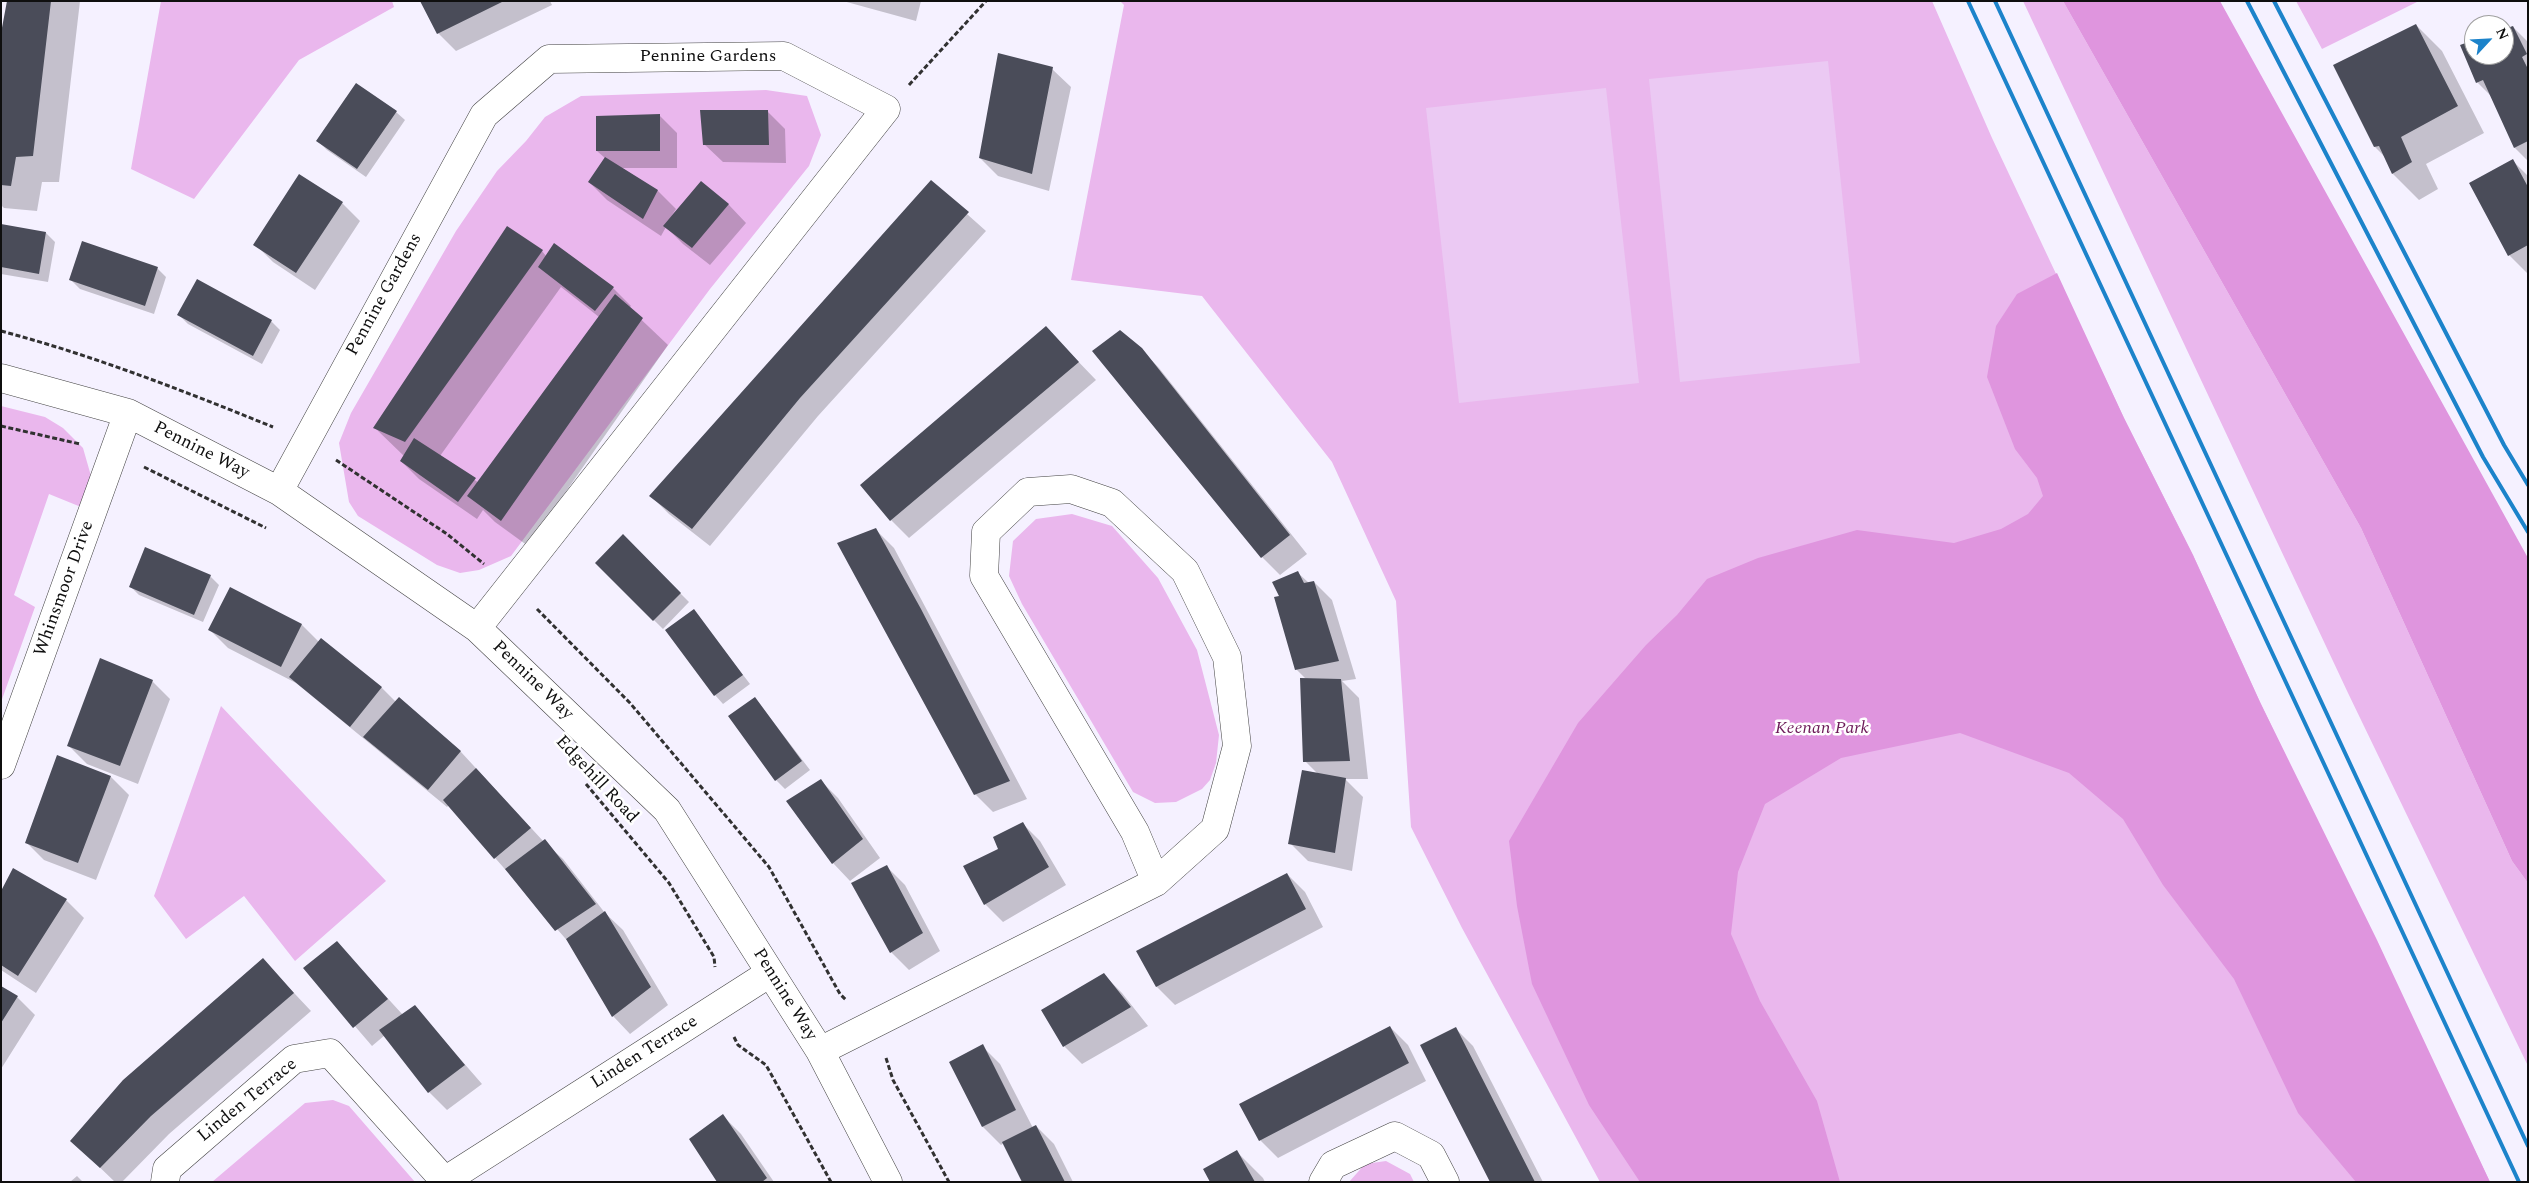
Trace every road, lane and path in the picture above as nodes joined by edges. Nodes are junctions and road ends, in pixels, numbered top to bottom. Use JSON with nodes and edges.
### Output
{"nodes":[{"id":1,"x":986,"y":1,"type":"edge"},
{"id":2,"x":886,"y":109,"type":"junction"},
{"id":3,"x":1,"y":378,"type":"edge"},
{"id":4,"x":128,"y":413,"type":"junction"},
{"id":5,"x":279,"y":491,"type":"junction"},
{"id":6,"x":214,"y":503,"type":"dead end"},
{"id":7,"x":274,"y":531,"type":"dead end"},
{"id":8,"x":477,"y":628,"type":"junction"},
{"id":9,"x":1,"y":765,"type":"edge"},
{"id":10,"x":582,"y":781,"type":"dead end"},
{"id":11,"x":1156,"y":882,"type":"junction"},
{"id":12,"x":770,"y":973,"type":"junction"},
{"id":13,"x":718,"y":1006,"type":"junction"},
{"id":14,"x":820,"y":1051,"type":"junction"},
{"id":15,"x":444,"y":1181,"type":"edge"},
{"id":16,"x":165,"y":1182,"type":"edge"},
{"id":17,"x":831,"y":1182,"type":"edge"},
{"id":18,"x":888,"y":1182,"type":"edge"},
{"id":19,"x":1323,"y":1182,"type":"edge"},
{"id":20,"x":1445,"y":1182,"type":"edge"}],
"edges":[{"from":1,"to":2,"type":"path"},
{"from":2,"to":5,"type":"street","name":"Pennine Gardens"},
{"from":2,"to":8,"type":"street"},
{"from":3,"to":4,"type":"street","name":"Pennine Way"},
{"from":4,"to":5,"type":"street","name":"Pennine Way"},
{"from":4,"to":9,"type":"street","name":"Whinsmoor Drive"},
{"from":5,"to":8,"type":"street","name":"Pennine Way"},
{"from":6,"to":7,"type":"path"},
{"from":8,"to":12,"type":"street","name":"Pennine Way"},
{"from":10,"to":13,"type":"path","name":"Edgehill Road"},
{"from":11,"to":11,"type":"street"},
{"from":11,"to":14,"type":"street"},
{"from":12,"to":13,"type":"street","name":"Linden Terrace"},
{"from":12,"to":14,"type":"street","name":"Pennine Way"},
{"from":13,"to":15,"type":"street","name":"Linden Terrace"},
{"from":13,"to":17,"type":"path","name":"Edgehill Road"},
{"from":14,"to":18,"type":"street","name":"Pennine Way"},
{"from":15,"to":16,"type":"street","name":"Linden Terrace"},
{"from":19,"to":20,"type":"street"}]}
